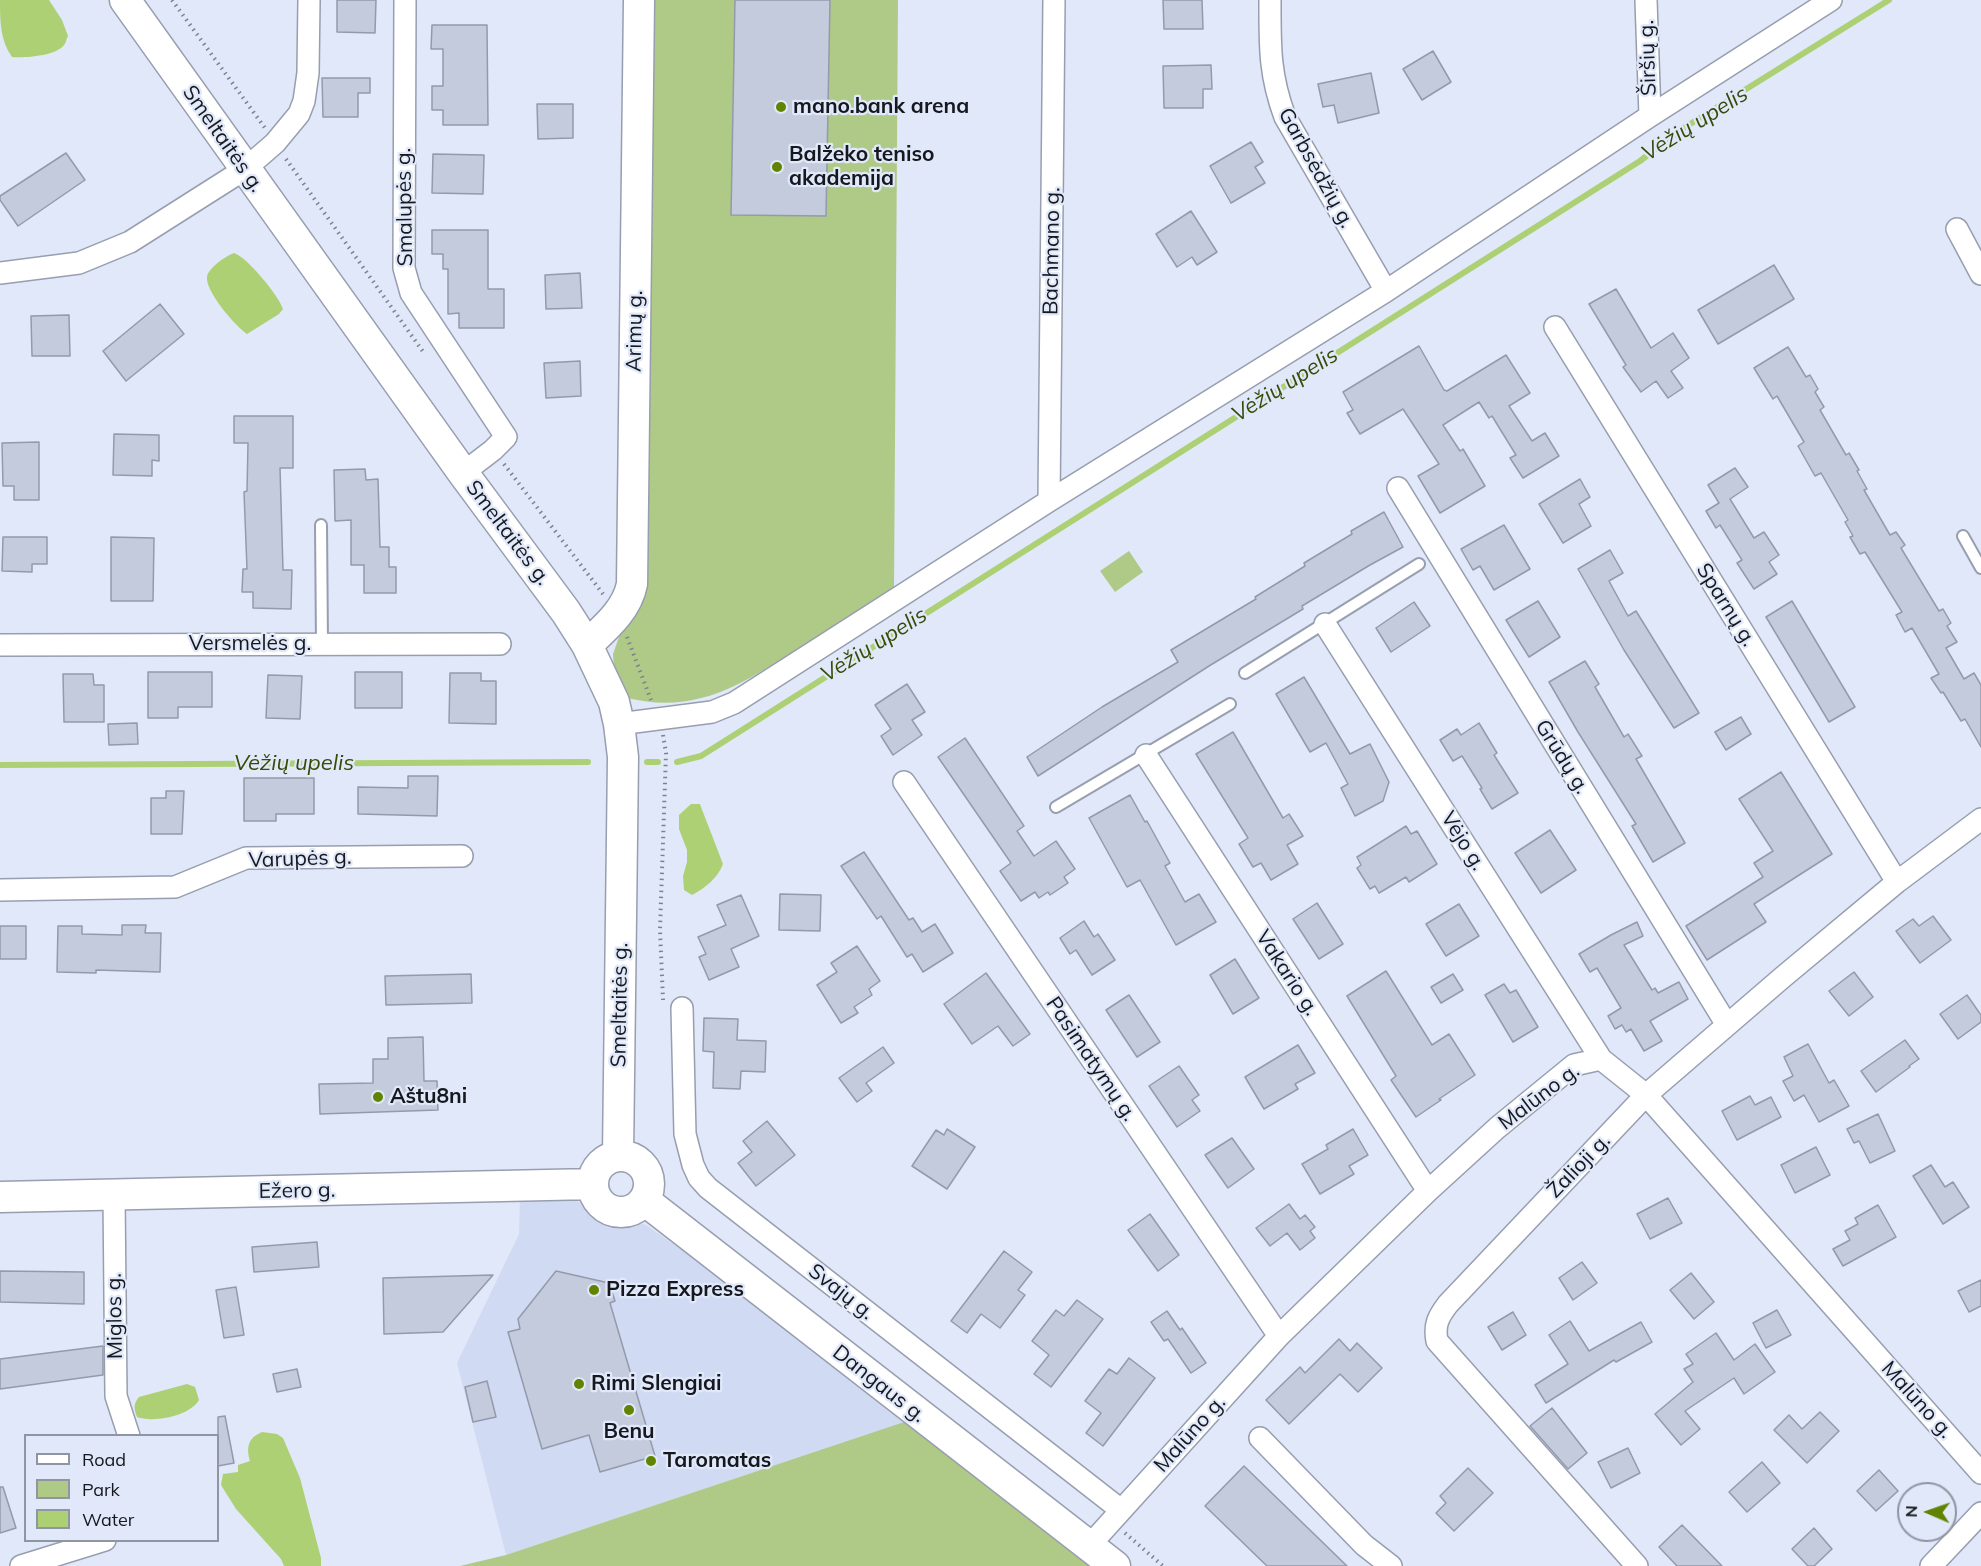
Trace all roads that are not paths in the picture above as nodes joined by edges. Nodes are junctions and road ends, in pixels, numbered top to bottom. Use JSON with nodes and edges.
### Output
{"nodes":[{"id":1,"x":125,"y":0,"type":"edge"},
{"id":2,"x":309,"y":0,"type":"edge"},
{"id":3,"x":405,"y":0,"type":"edge"},
{"id":4,"x":639,"y":0,"type":"edge"},
{"id":5,"x":1054,"y":0,"type":"edge"},
{"id":6,"x":1270,"y":0,"type":"edge"},
{"id":7,"x":1646,"y":0,"type":"edge"},
{"id":8,"x":1831,"y":0,"type":"edge"},
{"id":9,"x":1650,"y":116,"type":"junction"},
{"id":10,"x":245,"y":169,"type":"junction"},
{"id":11,"x":1956,"y":229,"type":"dead end"},
{"id":12,"x":0,"y":273,"type":"edge"},
{"id":13,"x":1981,"y":274,"type":"edge"},
{"id":14,"x":1386,"y":291,"type":"junction"},
{"id":15,"x":1555,"y":327,"type":"dead end"},
{"id":16,"x":463,"y":473,"type":"junction"},
{"id":17,"x":1398,"y":488,"type":"dead end"},
{"id":18,"x":1049,"y":501,"type":"junction"},
{"id":19,"x":321,"y":525,"type":"dead end"},
{"id":20,"x":1963,"y":536,"type":"dead end"},
{"id":21,"x":1419,"y":564,"type":"dead end"},
{"id":22,"x":1981,"y":568,"type":"edge"},
{"id":23,"x":1325,"y":624,"type":"junction"},
{"id":24,"x":322,"y":644,"type":"junction"},
{"id":25,"x":500,"y":644,"type":"dead end"},
{"id":26,"x":0,"y":645,"type":"edge"},
{"id":27,"x":587,"y":645,"type":"junction"},
{"id":28,"x":1245,"y":673,"type":"dead end"},
{"id":29,"x":1230,"y":704,"type":"dead end"},
{"id":30,"x":619,"y":724,"type":"junction"},
{"id":31,"x":1146,"y":755,"type":"junction"},
{"id":32,"x":904,"y":782,"type":"dead end"},
{"id":33,"x":1056,"y":807,"type":"dead end"},
{"id":34,"x":1981,"y":819,"type":"edge"},
{"id":35,"x":462,"y":856,"type":"dead end"},
{"id":36,"x":1897,"y":882,"type":"junction"},
{"id":37,"x":0,"y":890,"type":"edge"},
{"id":38,"x":682,"y":1008,"type":"dead end"},
{"id":39,"x":1727,"y":1025,"type":"junction"},
{"id":40,"x":1600,"y":1059,"type":"junction"},
{"id":41,"x":1646,"y":1095,"type":"junction"},
{"id":42,"x":618,"y":1156,"type":"junction"},
{"id":43,"x":593,"y":1184,"type":"junction"},
{"id":44,"x":1428,"y":1191,"type":"junction"},
{"id":45,"x":114,"y":1195,"type":"junction"},
{"id":46,"x":0,"y":1197,"type":"edge"},
{"id":47,"x":644,"y":1200,"type":"junction"},
{"id":48,"x":1279,"y":1336,"type":"junction"},
{"id":49,"x":128,"y":1434,"type":"edge"},
{"id":50,"x":1260,"y":1438,"type":"dead end"},
{"id":51,"x":1981,"y":1473,"type":"edge"},
{"id":52,"x":1121,"y":1510,"type":"junction"},
{"id":53,"x":1981,"y":1513,"type":"edge"},
{"id":54,"x":99,"y":1542,"type":"edge"},
{"id":55,"x":1089,"y":1546,"type":"junction"},
{"id":56,"x":21,"y":1566,"type":"edge"},
{"id":57,"x":1115,"y":1566,"type":"edge"},
{"id":58,"x":1391,"y":1566,"type":"edge"},
{"id":59,"x":1637,"y":1566,"type":"edge"},
{"id":60,"x":1931,"y":1566,"type":"edge"}],
"edges":[{"from":1,"to":10,"type":"main road","name":"Smeltaitės g."},
{"from":2,"to":10,"type":"street"},
{"from":3,"to":16,"type":"street","name":"Smalupės g."},
{"from":4,"to":27,"type":"main road","name":"Arimų g."},
{"from":5,"to":18,"type":"street","name":"Bachmano g."},
{"from":6,"to":14,"type":"street","name":"Garbsėdžių g."},
{"from":7,"to":9,"type":"street","name":"Širšių g."},
{"from":8,"to":9,"type":"street"},
{"from":9,"to":14,"type":"street"},
{"from":10,"to":12,"type":"street"},
{"from":10,"to":16,"type":"main road","name":"Smeltaitės g."},
{"from":11,"to":13,"type":"street"},
{"from":14,"to":18,"type":"street"},
{"from":15,"to":36,"type":"street","name":"Sparnų g."},
{"from":16,"to":27,"type":"main road","name":"Smeltaitės g."},
{"from":17,"to":39,"type":"street","name":"Grūdų g."},
{"from":18,"to":30,"type":"street"},
{"from":19,"to":24,"type":"lane"},
{"from":20,"to":22,"type":"lane"},
{"from":21,"to":23,"type":"lane"},
{"from":23,"to":28,"type":"lane"},
{"from":23,"to":40,"type":"street","name":"Vėjo g."},
{"from":24,"to":25,"type":"street","name":"Versmelės g."},
{"from":24,"to":26,"type":"street","name":"Versmelės g."},
{"from":27,"to":30,"type":"main road","name":"Smeltaitės g."},
{"from":29,"to":31,"type":"lane"},
{"from":30,"to":42,"type":"main road","name":"Smeltaitės g."},
{"from":31,"to":33,"type":"lane"},
{"from":31,"to":44,"type":"street","name":"Vakario g."},
{"from":32,"to":48,"type":"street","name":"Pasimatymų g."},
{"from":34,"to":36,"type":"street","name":"Žalioji g."},
{"from":35,"to":37,"type":"street","name":"Varupės g."},
{"from":36,"to":39,"type":"street","name":"Žalioji g."},
{"from":38,"to":52,"type":"street","name":"Svajų g."},
{"from":39,"to":41,"type":"street","name":"Žalioji g."},
{"from":40,"to":41,"type":"street","name":"Malūno g."},
{"from":40,"to":44,"type":"street","name":"Malūno g."},
{"from":41,"to":51,"type":"street","name":"Malūno g."},
{"from":41,"to":59,"type":"street","name":"Žalioji g."},
{"from":42,"to":43,"type":"main road"},
{"from":42,"to":47,"type":"main road"},
{"from":43,"to":45,"type":"main road","name":"Ežero g."},
{"from":43,"to":47,"type":"main road"},
{"from":44,"to":48,"type":"street","name":"Malūno g."},
{"from":45,"to":46,"type":"main road","name":"Ežero g."},
{"from":45,"to":49,"type":"street","name":"Miglos g."},
{"from":47,"to":55,"type":"main road","name":"Dangaus g."},
{"from":48,"to":52,"type":"street","name":"Malūno g."},
{"from":50,"to":58,"type":"street"},
{"from":52,"to":55,"type":"street","name":"Malūno g."},
{"from":53,"to":60,"type":"street"},
{"from":54,"to":56,"type":"street"},
{"from":55,"to":57,"type":"main road","name":"Dangaus g."}]}
